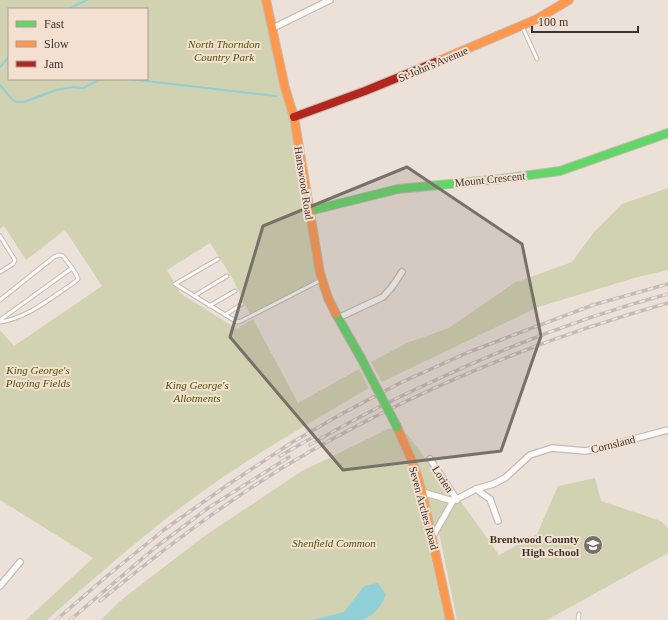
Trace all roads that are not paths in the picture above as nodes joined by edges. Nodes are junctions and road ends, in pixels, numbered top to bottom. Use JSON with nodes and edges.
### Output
{"nodes":[{"id":1,"x":266,"y":0,"type":"edge"},
{"id":2,"x":330,"y":0,"type":"edge"},
{"id":3,"x":569,"y":0,"type":"edge"},
{"id":4,"x":521,"y":25,"type":"junction"},
{"id":5,"x":273,"y":28,"type":"junction"},
{"id":6,"x":537,"y":59,"type":"dead end"},
{"id":7,"x":294,"y":117,"type":"junction"},
{"id":8,"x":668,"y":133,"type":"edge"},
{"id":9,"x":309,"y":210,"type":"junction"},
{"id":10,"x":0,"y":236,"type":"edge"},
{"id":11,"x":218,"y":259,"type":"dead end"},
{"id":12,"x":0,"y":265,"type":"edge"},
{"id":13,"x":72,"y":268,"type":"junction"},
{"id":14,"x":1,"y":271,"type":"edge"},
{"id":15,"x":402,"y":272,"type":"dead end"},
{"id":16,"x":227,"y":276,"type":"dead end"},
{"id":17,"x":322,"y":280,"type":"junction"},
{"id":18,"x":234,"y":291,"type":"dead end"},
{"id":19,"x":194,"y":296,"type":"junction"},
{"id":20,"x":0,"y":300,"type":"edge"},
{"id":21,"x":242,"y":304,"type":"dead end"},
{"id":22,"x":209,"y":306,"type":"junction"},
{"id":23,"x":225,"y":315,"type":"junction"},
{"id":24,"x":338,"y":318,"type":"junction"},
{"id":25,"x":0,"y":321,"type":"edge"},
{"id":26,"x":361,"y":358,"type":"joint"},
{"id":27,"x":668,"y":430,"type":"edge"},
{"id":28,"x":430,"y":459,"type":"dead end"},
{"id":29,"x":476,"y":489,"type":"junction"},
{"id":30,"x":422,"y":492,"type":"junction"},
{"id":31,"x":455,"y":500,"type":"junction"},
{"id":32,"x":498,"y":520,"type":"dead end"},
{"id":33,"x":433,"y":536,"type":"junction"},
{"id":34,"x":20,"y":562,"type":"dead end"},
{"id":35,"x":0,"y":586,"type":"edge"},
{"id":36,"x":579,"y":614,"type":"dead end"},
{"id":37,"x":450,"y":620,"type":"edge"},
{"id":38,"x":578,"y":620,"type":"edge"}],
"edges":[{"from":1,"to":5,"type":"street","name":"Hartswood Road"},
{"from":2,"to":5,"type":"street"},
{"from":3,"to":4,"type":"street","name":"St John's Avenue"},
{"from":4,"to":6,"type":"lane"},
{"from":4,"to":7,"type":"street","name":"St John's Avenue"},
{"from":5,"to":7,"type":"street","name":"Hartswood Road"},
{"from":7,"to":9,"type":"street","name":"Hartswood Road"},
{"from":8,"to":9,"type":"street","name":"Mount Crescent"},
{"from":9,"to":17,"type":"street","name":"Hartswood Road"},
{"from":10,"to":14,"type":"lane"},
{"from":11,"to":19,"type":"lane"},
{"from":12,"to":14,"type":"lane"},
{"from":13,"to":20,"type":"lane"},
{"from":13,"to":25,"type":"lane"},
{"from":13,"to":25,"type":"lane"},
{"from":15,"to":24,"type":"street"},
{"from":16,"to":19,"type":"lane"},
{"from":17,"to":23,"type":"lane"},
{"from":17,"to":24,"type":"street","name":"Hartswood Road"},
{"from":18,"to":22,"type":"lane"},
{"from":19,"to":22,"type":"lane"},
{"from":21,"to":23,"type":"lane"},
{"from":22,"to":23,"type":"lane"},
{"from":24,"to":26,"type":"street","name":"Hartswood Road"},
{"from":26,"to":30,"type":"street","name":"Seven Arches Road","bridge":true},
{"from":27,"to":29,"type":"street","name":"Cornsland"},
{"from":28,"to":31,"type":"street","name":"Lorien"},
{"from":29,"to":31,"type":"street","name":"Cornsland"},
{"from":29,"to":32,"type":"street"},
{"from":30,"to":31,"type":"street"},
{"from":30,"to":33,"type":"street","name":"Seven Arches Road"},
{"from":31,"to":33,"type":"street"},
{"from":33,"to":37,"type":"street","name":"Seven Arches Road"},
{"from":34,"to":35,"type":"street"},
{"from":36,"to":38,"type":"lane"}]}
